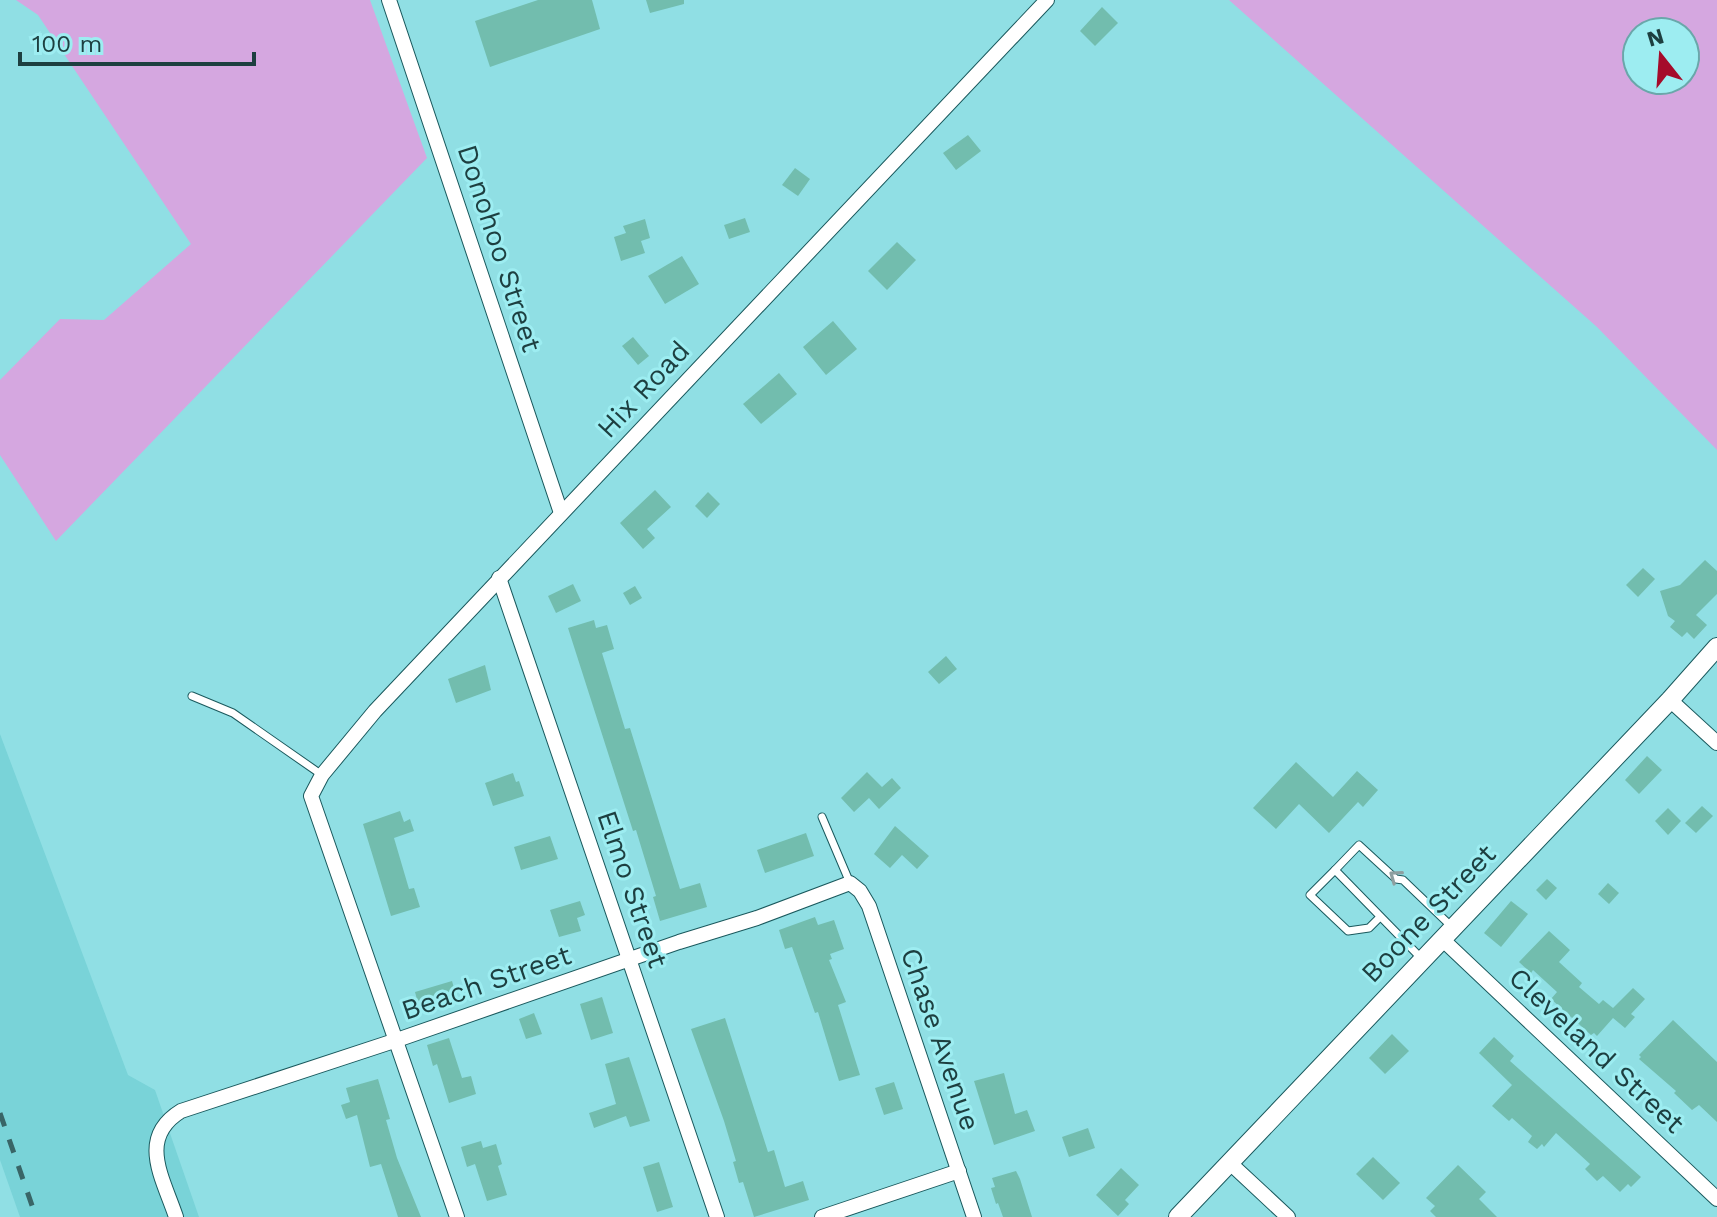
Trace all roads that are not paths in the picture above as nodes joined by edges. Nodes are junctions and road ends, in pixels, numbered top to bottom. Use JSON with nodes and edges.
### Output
{"nodes":[{"id":1,"x":1047,"y":0,"type":"edge"},
{"id":2,"x":393,"y":1,"type":"edge"},
{"id":3,"x":561,"y":513,"type":"junction"},
{"id":4,"x":499,"y":578,"type":"junction"},
{"id":5,"x":1717,"y":647,"type":"edge"},
{"id":6,"x":192,"y":696,"type":"dead end"},
{"id":7,"x":1670,"y":700,"type":"junction"},
{"id":8,"x":1717,"y":743,"type":"edge"},
{"id":9,"x":322,"y":775,"type":"junction"},
{"id":10,"x":822,"y":817,"type":"dead end"},
{"id":11,"x":1335,"y":870,"type":"junction"},
{"id":12,"x":850,"y":883,"type":"junction"},
{"id":13,"x":1380,"y":917,"type":"junction"},
{"id":14,"x":1447,"y":933,"type":"junction"},
{"id":15,"x":1422,"y":959,"type":"junction"},
{"id":16,"x":630,"y":960,"type":"junction"},
{"id":17,"x":394,"y":1041,"type":"junction"},
{"id":18,"x":1230,"y":1163,"type":"junction"},
{"id":19,"x":959,"y":1171,"type":"junction"},
{"id":20,"x":1717,"y":1199,"type":"edge"},
{"id":21,"x":176,"y":1217,"type":"edge"},
{"id":22,"x":457,"y":1217,"type":"edge"},
{"id":23,"x":717,"y":1217,"type":"edge"},
{"id":24,"x":822,"y":1217,"type":"edge"},
{"id":25,"x":974,"y":1217,"type":"edge"},
{"id":26,"x":1178,"y":1217,"type":"edge"},
{"id":27,"x":1288,"y":1217,"type":"edge"}],
"edges":[{"from":1,"to":3,"type":"street","name":"Hix Road"},
{"from":2,"to":3,"type":"street","name":"Donohoo Street"},
{"from":3,"to":4,"type":"street","name":"Hix Road"},
{"from":4,"to":9,"type":"street","name":"Hix Road"},
{"from":4,"to":16,"type":"street","name":"Elmo Street"},
{"from":5,"to":7,"type":"street","name":"Boone Street"},
{"from":6,"to":9,"type":"lane"},
{"from":7,"to":8,"type":"street"},
{"from":7,"to":14,"type":"street","name":"Boone Street"},
{"from":9,"to":17,"type":"street"},
{"from":10,"to":12,"type":"lane"},
{"from":11,"to":13,"type":"lane"},
{"from":11,"to":13,"type":"lane"},
{"from":14,"to":11,"type":"lane","one_way":true},
{"from":12,"to":16,"type":"street","name":"Beach Street"},
{"from":12,"to":19,"type":"street","name":"Chase Avenue"},
{"from":13,"to":15,"type":"lane"},
{"from":14,"to":15,"type":"street","name":"Boone Street"},
{"from":14,"to":20,"type":"street","name":"Cleveland Street"},
{"from":15,"to":18,"type":"street","name":"Boone Street"},
{"from":16,"to":17,"type":"street","name":"Beach Street"},
{"from":16,"to":23,"type":"street","name":"Elmo Street"},
{"from":17,"to":21,"type":"street","name":"Beach Street"},
{"from":17,"to":22,"type":"street"},
{"from":18,"to":26,"type":"street","name":"Boone Street"},
{"from":18,"to":27,"type":"street"},
{"from":19,"to":24,"type":"street"},
{"from":19,"to":25,"type":"street","name":"Chase Avenue"}]}
